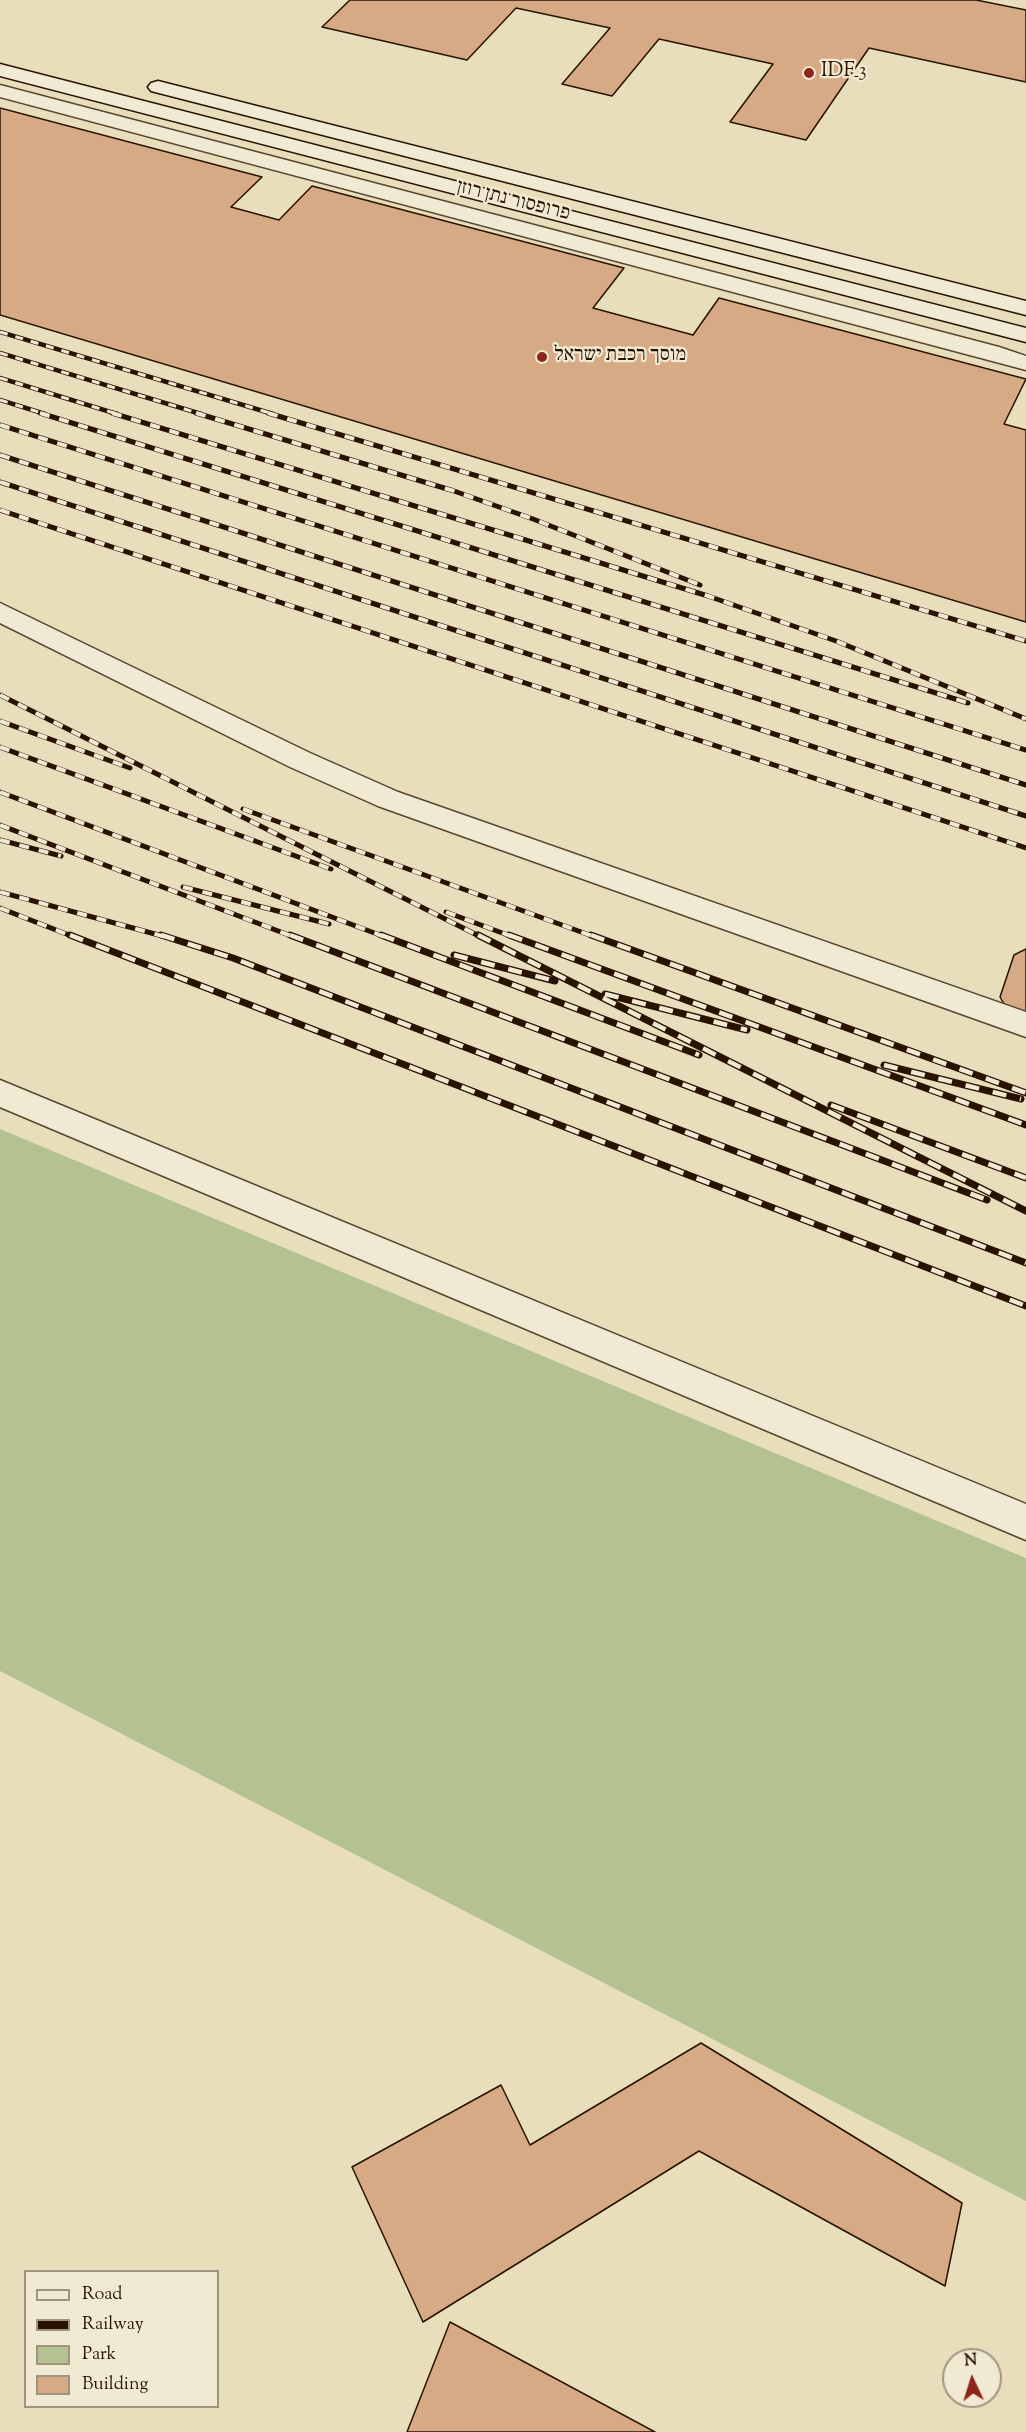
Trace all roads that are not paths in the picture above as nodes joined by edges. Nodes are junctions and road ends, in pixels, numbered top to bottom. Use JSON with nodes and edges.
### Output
{"nodes":[{"id":1,"x":0,"y":70,"type":"edge"},
{"id":2,"x":138,"y":82,"type":"dead end"},
{"id":3,"x":0,"y":91,"type":"edge"},
{"id":4,"x":1026,"y":308,"type":"edge"},
{"id":5,"x":1026,"y":335,"type":"edge"},
{"id":6,"x":1026,"y":363,"type":"edge"},
{"id":7,"x":0,"y":612,"type":"edge"},
{"id":8,"x":1026,"y":1025,"type":"edge"},
{"id":9,"x":0,"y":1093,"type":"edge"},
{"id":10,"x":1026,"y":1522,"type":"edge"}],
"edges":[{"from":1,"to":5,"type":"street","name":"פרופסור נתן רוזן"},
{"from":2,"to":4,"type":"street","name":"פרופסור נתן רוזן"},
{"from":3,"to":6,"type":"street"},
{"from":7,"to":8,"type":"street"},
{"from":9,"to":10,"type":"street"}]}
